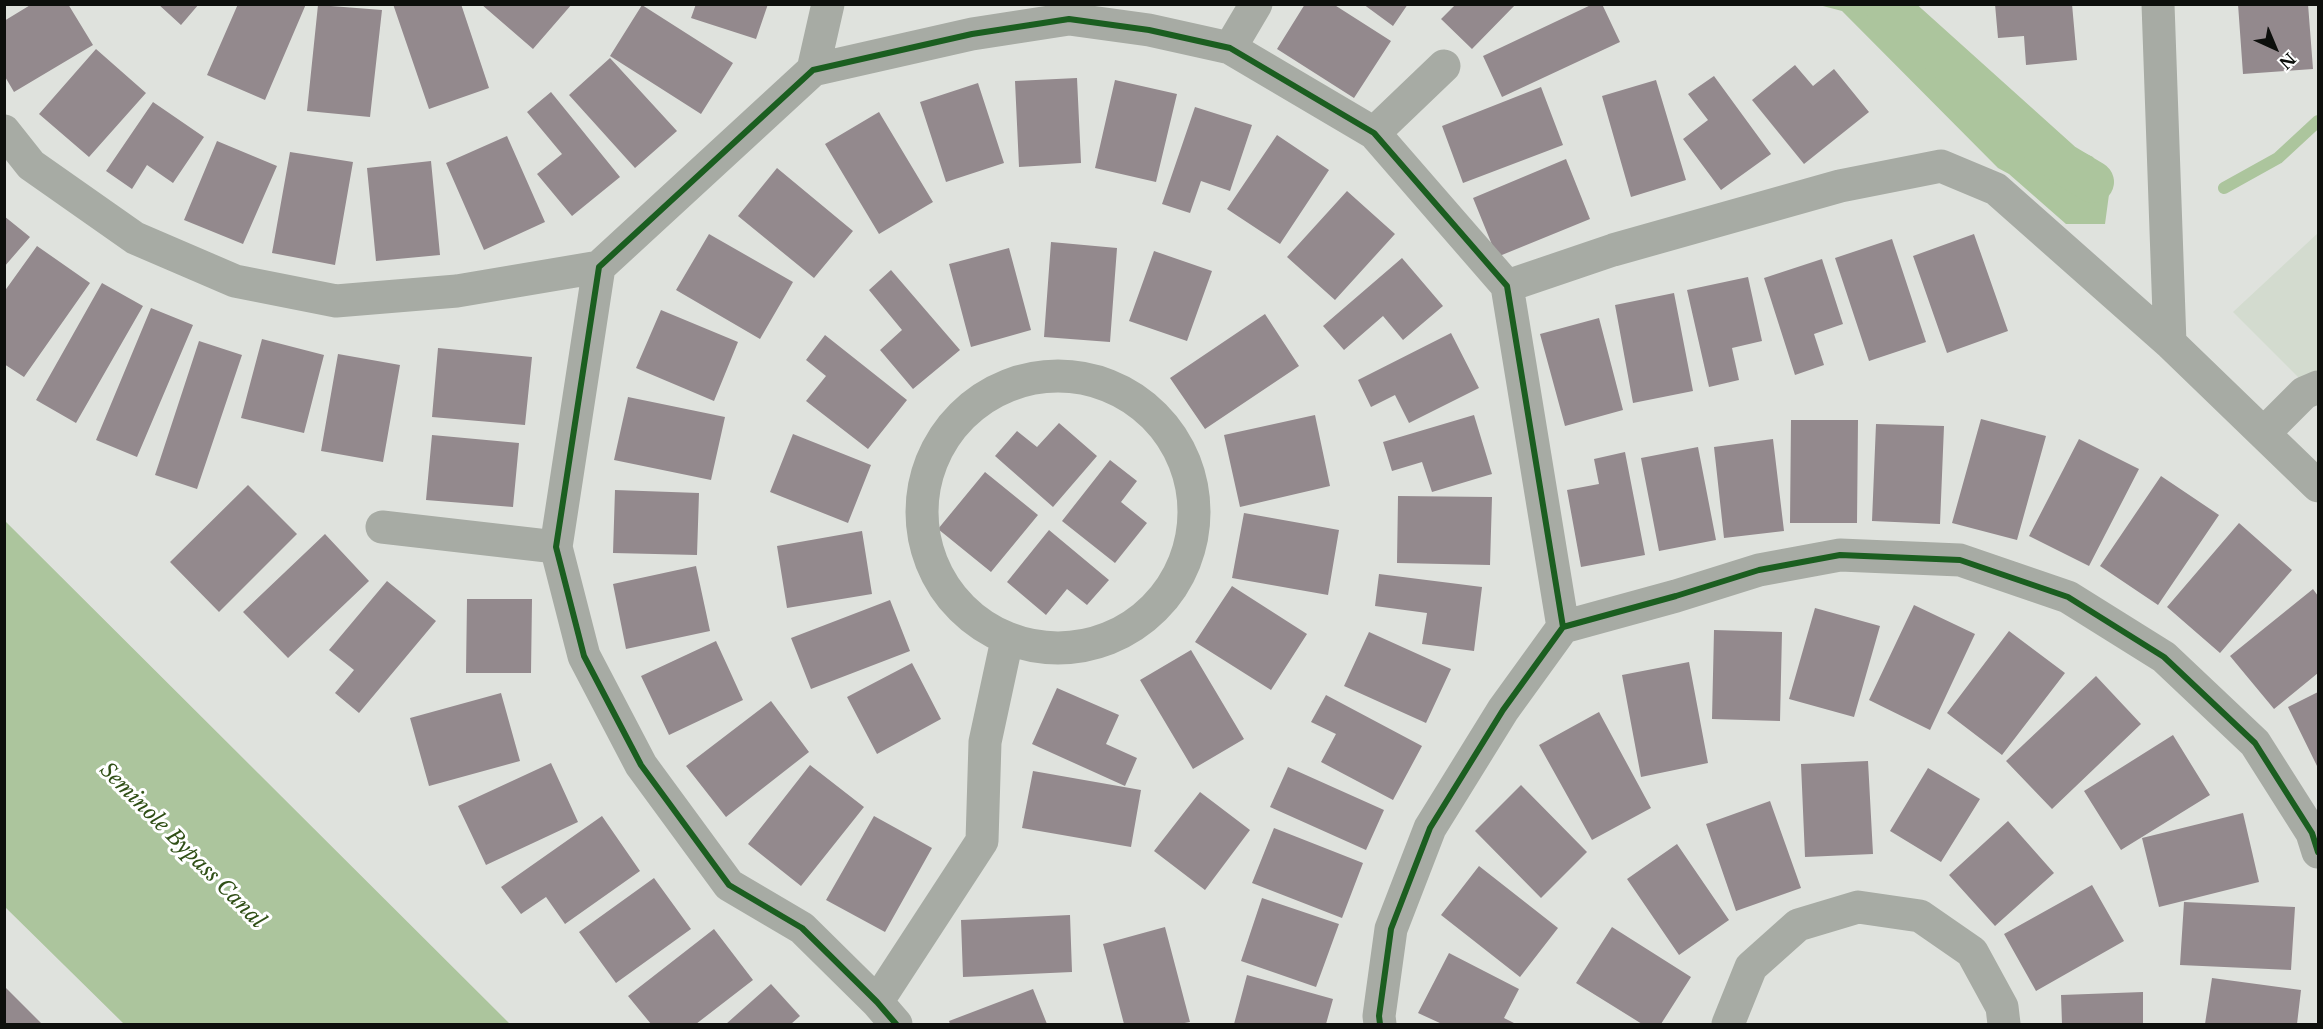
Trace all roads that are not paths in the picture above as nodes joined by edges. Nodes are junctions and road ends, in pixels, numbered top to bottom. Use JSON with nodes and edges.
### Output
{"nodes":[{"id":1,"x":828,"y":4,"type":"edge"},
{"id":2,"x":1256,"y":4,"type":"edge"},
{"id":3,"x":2158,"y":4,"type":"edge"},
{"id":4,"x":1230,"y":48,"type":"junction"},
{"id":5,"x":1444,"y":66,"type":"dead end"},
{"id":6,"x":813,"y":70,"type":"junction"},
{"id":7,"x":4,"y":131,"type":"edge"},
{"id":8,"x":1374,"y":134,"type":"junction"},
{"id":9,"x":599,"y":267,"type":"junction"},
{"id":10,"x":1507,"y":286,"type":"junction"},
{"id":11,"x":2170,"y":343,"type":"junction"},
{"id":12,"x":2319,"y":387,"type":"edge"},
{"id":13,"x":2264,"y":433,"type":"junction"},
{"id":14,"x":2319,"y":486,"type":"edge"},
{"id":15,"x":382,"y":527,"type":"dead end"},
{"id":16,"x":556,"y":547,"type":"junction"},
{"id":17,"x":1563,"y":627,"type":"junction"},
{"id":18,"x":1007,"y":640,"type":"junction"},
{"id":19,"x":2319,"y":852,"type":"edge"},
{"id":20,"x":886,"y":1013,"type":"edge"},
{"id":21,"x":1380,"y":1024,"type":"edge"},
{"id":22,"x":1728,"y":1024,"type":"edge"},
{"id":23,"x":2004,"y":1024,"type":"edge"}],
"edges":[{"from":1,"to":6,"type":"street"},
{"from":2,"to":4,"type":"street"},
{"from":3,"to":11,"type":"street"},
{"from":4,"to":6,"type":"street"},
{"from":4,"to":8,"type":"street"},
{"from":5,"to":8,"type":"street"},
{"from":6,"to":9,"type":"street"},
{"from":7,"to":9,"type":"street"},
{"from":8,"to":10,"type":"street"},
{"from":9,"to":16,"type":"street"},
{"from":10,"to":11,"type":"street"},
{"from":10,"to":17,"type":"street"},
{"from":11,"to":13,"type":"street"},
{"from":12,"to":13,"type":"street"},
{"from":13,"to":14,"type":"street"},
{"from":15,"to":16,"type":"street"},
{"from":16,"to":20,"type":"street"},
{"from":17,"to":19,"type":"street"},
{"from":17,"to":21,"type":"street"},
{"from":18,"to":18,"type":"street"},
{"from":18,"to":20,"type":"street"},
{"from":22,"to":23,"type":"street"}]}
